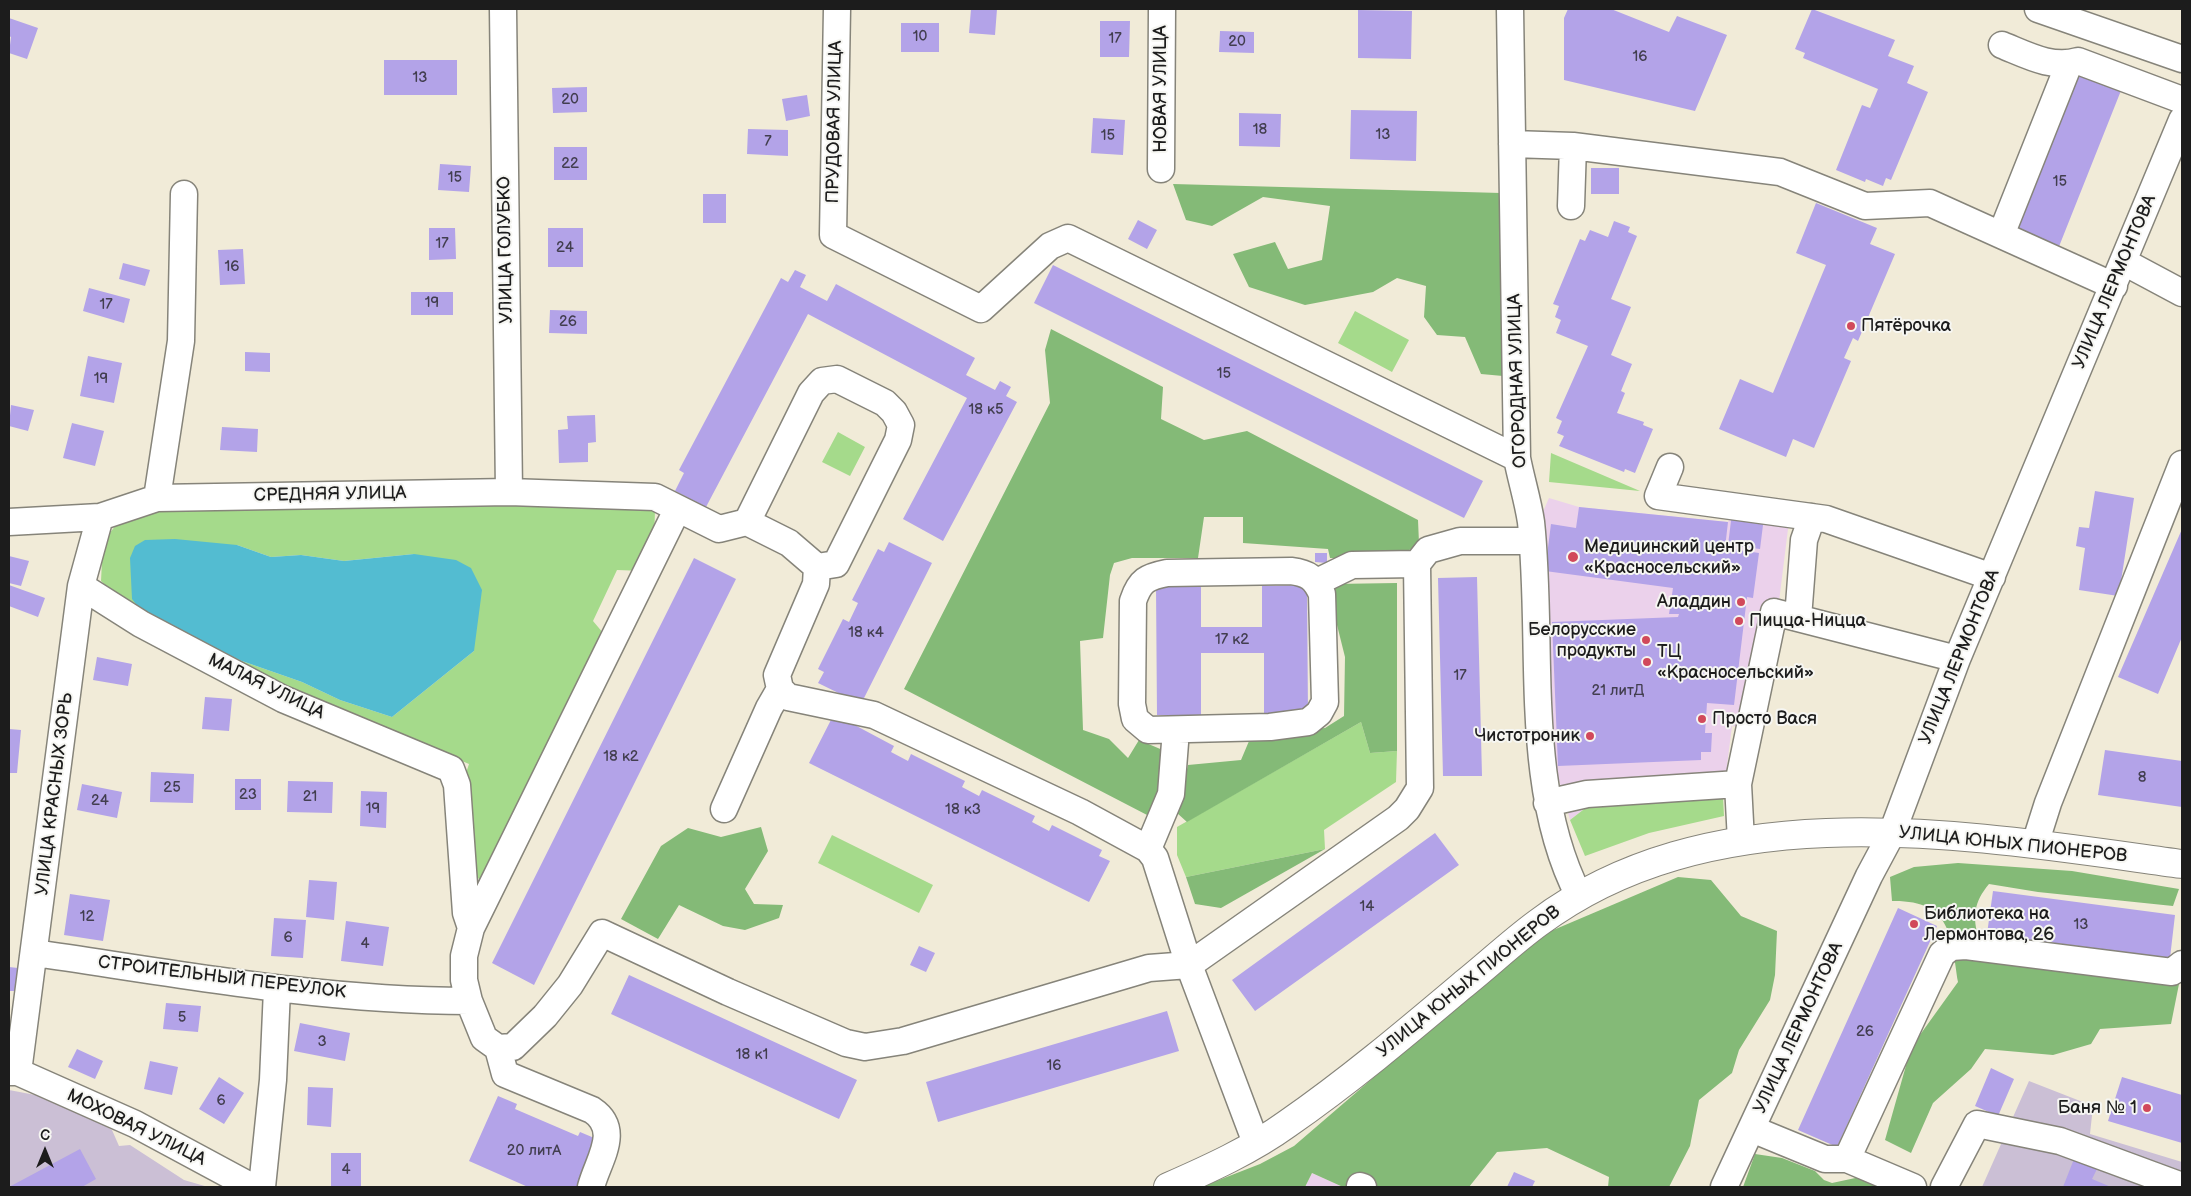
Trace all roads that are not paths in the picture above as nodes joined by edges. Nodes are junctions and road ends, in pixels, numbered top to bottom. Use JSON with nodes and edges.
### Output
{"nodes":[{"id":1,"x":503,"y":9,"type":"edge"},
{"id":2,"x":837,"y":9,"type":"edge"},
{"id":3,"x":1162,"y":9,"type":"edge"},
{"id":4,"x":1510,"y":9,"type":"edge"},
{"id":5,"x":2038,"y":9,"type":"edge"},
{"id":6,"x":2002,"y":46,"type":"dead end"},
{"id":7,"x":2182,"y":59,"type":"edge"},
{"id":8,"x":2069,"y":64,"type":"junction"},
{"id":9,"x":2182,"y":100,"type":"edge"},
{"id":10,"x":2182,"y":120,"type":"edge"},
{"id":11,"x":1512,"y":144,"type":"junction"},
{"id":12,"x":1573,"y":146,"type":"junction"},
{"id":13,"x":1161,"y":169,"type":"dead end"},
{"id":14,"x":184,"y":194,"type":"dead end"},
{"id":15,"x":1571,"y":206,"type":"dead end"},
{"id":16,"x":2000,"y":235,"type":"junction"},
{"id":17,"x":2119,"y":274,"type":"junction"},
{"id":18,"x":2182,"y":293,"type":"edge"},
{"id":19,"x":1517,"y":458,"type":"junction"},
{"id":20,"x":2182,"y":464,"type":"edge"},
{"id":21,"x":1670,"y":467,"type":"dead end"},
{"id":22,"x":509,"y":492,"type":"junction"},
{"id":23,"x":157,"y":498,"type":"junction"},
{"id":24,"x":666,"y":503,"type":"junction"},
{"id":25,"x":100,"y":517,"type":"junction"},
{"id":26,"x":1812,"y":517,"type":"junction"},
{"id":27,"x":1534,"y":520,"type":"junction"},
{"id":28,"x":9,"y":522,"type":"edge"},
{"id":29,"x":747,"y":522,"type":"junction"},
{"id":30,"x":1417,"y":564,"type":"junction"},
{"id":31,"x":817,"y":567,"type":"junction"},
{"id":32,"x":1992,"y":577,"type":"junction"},
{"id":33,"x":1317,"y":582,"type":"junction"},
{"id":34,"x":81,"y":586,"type":"junction"},
{"id":35,"x":1798,"y":618,"type":"junction"},
{"id":36,"x":1957,"y":659,"type":"junction"},
{"id":37,"x":780,"y":689,"type":"junction"},
{"id":38,"x":1176,"y":730,"type":"junction"},
{"id":39,"x":1738,"y":784,"type":"junction"},
{"id":40,"x":1547,"y":803,"type":"junction"},
{"id":41,"x":724,"y":809,"type":"dead end"},
{"id":42,"x":1892,"y":833,"type":"junction"},
{"id":43,"x":1741,"y":841,"type":"junction"},
{"id":44,"x":2035,"y":844,"type":"junction"},
{"id":45,"x":1148,"y":849,"type":"junction"},
{"id":46,"x":2182,"y":864,"type":"edge"},
{"id":47,"x":1579,"y":896,"type":"junction"},
{"id":48,"x":471,"y":928,"type":"junction"},
{"id":49,"x":35,"y":953,"type":"junction"},
{"id":50,"x":2182,"y":964,"type":"edge"},
{"id":51,"x":1189,"y":965,"type":"junction"},
{"id":52,"x":277,"y":989,"type":"junction"},
{"id":53,"x":469,"y":1001,"type":"junction"},
{"id":54,"x":498,"y":1048,"type":"junction"},
{"id":55,"x":13,"y":1072,"type":"edge"},
{"id":56,"x":1752,"y":1129,"type":"junction"},
{"id":57,"x":1256,"y":1143,"type":"junction"},
{"id":58,"x":1847,"y":1159,"type":"junction"},
{"id":59,"x":1204,"y":1180,"type":"edge"},
{"id":60,"x":2182,"y":1186,"type":"edge"},
{"id":61,"x":252,"y":1187,"type":"edge"},
{"id":62,"x":262,"y":1187,"type":"edge"},
{"id":63,"x":592,"y":1187,"type":"edge"},
{"id":64,"x":1168,"y":1187,"type":"edge"},
{"id":65,"x":1724,"y":1187,"type":"edge"},
{"id":66,"x":1913,"y":1187,"type":"edge"},
{"id":67,"x":1944,"y":1187,"type":"edge"}],
"edges":[{"from":1,"to":22,"type":"street","name":"УЛИЦА ГОЛУБКО"},
{"from":2,"to":19,"type":"street","name":"ПРУДОВАЯ УЛИЦА"},
{"from":3,"to":13,"type":"street","name":"НОВАЯ УЛИЦА"},
{"from":4,"to":11,"type":"street","name":"ОГОРОДНАЯ УЛИЦА"},
{"from":5,"to":7,"type":"street"},
{"from":6,"to":8,"type":"street"},
{"from":8,"to":9,"type":"street"},
{"from":8,"to":16,"type":"street"},
{"from":10,"to":17,"type":"street","name":"УЛИЦА ЛЕРМОНТОВА"},
{"from":11,"to":12,"type":"street"},
{"from":11,"to":19,"type":"street","name":"ОГОРОДНАЯ УЛИЦА"},
{"from":12,"to":15,"type":"street"},
{"from":12,"to":16,"type":"street"},
{"from":14,"to":23,"type":"street"},
{"from":16,"to":17,"type":"street"},
{"from":17,"to":18,"type":"street"},
{"from":17,"to":32,"type":"street","name":"УЛИЦА ЛЕРМОНТОВА"},
{"from":19,"to":27,"type":"street","name":"ОГОРОДНАЯ УЛИЦА"},
{"from":20,"to":44,"type":"street"},
{"from":21,"to":26,"type":"street"},
{"from":22,"to":23,"type":"street","name":"СРЕДНЯЯ УЛИЦА"},
{"from":22,"to":24,"type":"street","name":"СРЕДНЯЯ УЛИЦА"},
{"from":23,"to":25,"type":"street","name":"СРЕДНЯЯ УЛИЦА"},
{"from":24,"to":29,"type":"street"},
{"from":24,"to":48,"type":"street"},
{"from":25,"to":28,"type":"street","name":"СРЕДНЯЯ УЛИЦА"},
{"from":25,"to":34,"type":"street","name":"УЛИЦА КРАСНЫХ ЗОРЬ"},
{"from":26,"to":32,"type":"street"},
{"from":26,"to":35,"type":"street"},
{"from":27,"to":30,"type":"street"},
{"from":27,"to":40,"type":"street","name":"ОГОРОДНАЯ УЛИЦА"},
{"from":29,"to":31,"type":"street"},
{"from":29,"to":31,"type":"street"},
{"from":30,"to":33,"type":"street"},
{"from":30,"to":51,"type":"street"},
{"from":31,"to":37,"type":"street"},
{"from":32,"to":36,"type":"street","name":"УЛИЦА ЛЕРМОНТОВА"},
{"from":33,"to":38,"type":"street"},
{"from":33,"to":38,"type":"street"},
{"from":34,"to":48,"type":"street","name":"МАЛАЯ УЛИЦА"},
{"from":34,"to":49,"type":"street","name":"УЛИЦА КРАСНЫХ ЗОРЬ"},
{"from":35,"to":36,"type":"street"},
{"from":35,"to":39,"type":"street"},
{"from":36,"to":42,"type":"street","name":"УЛИЦА ЛЕРМОНТОВА"},
{"from":37,"to":41,"type":"street"},
{"from":37,"to":45,"type":"street"},
{"from":38,"to":45,"type":"street"},
{"from":39,"to":40,"type":"street"},
{"from":39,"to":43,"type":"street"},
{"from":40,"to":47,"type":"street","name":"ОГОРОДНАЯ УЛИЦА"},
{"from":42,"to":43,"type":"main road","name":"УЛИЦА ЮНЫХ ПИОНЕРОВ"},
{"from":42,"to":44,"type":"main road","name":"УЛИЦА ЮНЫХ ПИОНЕРОВ"},
{"from":42,"to":56,"type":"street","name":"УЛИЦА ЛЕРМОНТОВА"},
{"from":43,"to":47,"type":"main road","name":"УЛИЦА ЮНЫХ ПИОНЕРОВ"},
{"from":44,"to":46,"type":"main road","name":"УЛИЦА ЮНЫХ ПИОНЕРОВ"},
{"from":45,"to":51,"type":"street"},
{"from":47,"to":57,"type":"main road","name":"УЛИЦА ЮНЫХ ПИОНЕРОВ"},
{"from":48,"to":53,"type":"street"},
{"from":49,"to":52,"type":"street","name":"СТРОИТЕЛЬНЫЙ ПЕРЕУЛОК"},
{"from":49,"to":55,"type":"street","name":"УЛИЦА КРАСНЫХ ЗОРЬ"},
{"from":50,"to":58,"type":"street"},
{"from":51,"to":54,"type":"street"},
{"from":51,"to":57,"type":"street"},
{"from":52,"to":53,"type":"street","name":"СТРОИТЕЛЬНЫЙ ПЕРЕУЛОК"},
{"from":52,"to":62,"type":"street"},
{"from":53,"to":54,"type":"street"},
{"from":54,"to":63,"type":"street"},
{"from":55,"to":61,"type":"street","name":"МОХОВАЯ УЛИЦА"},
{"from":56,"to":58,"type":"street"},
{"from":56,"to":65,"type":"street","name":"УЛИЦА ЛЕРМОНТОВА"},
{"from":57,"to":59,"type":"main road","name":"УЛИЦА ЮНЫХ ПИОНЕРОВ"},
{"from":58,"to":66,"type":"street"},
{"from":59,"to":64,"type":"main road","name":"УЛИЦА ЮНЫХ ПИОНЕРОВ"},
{"from":60,"to":67,"type":"street"}]}
